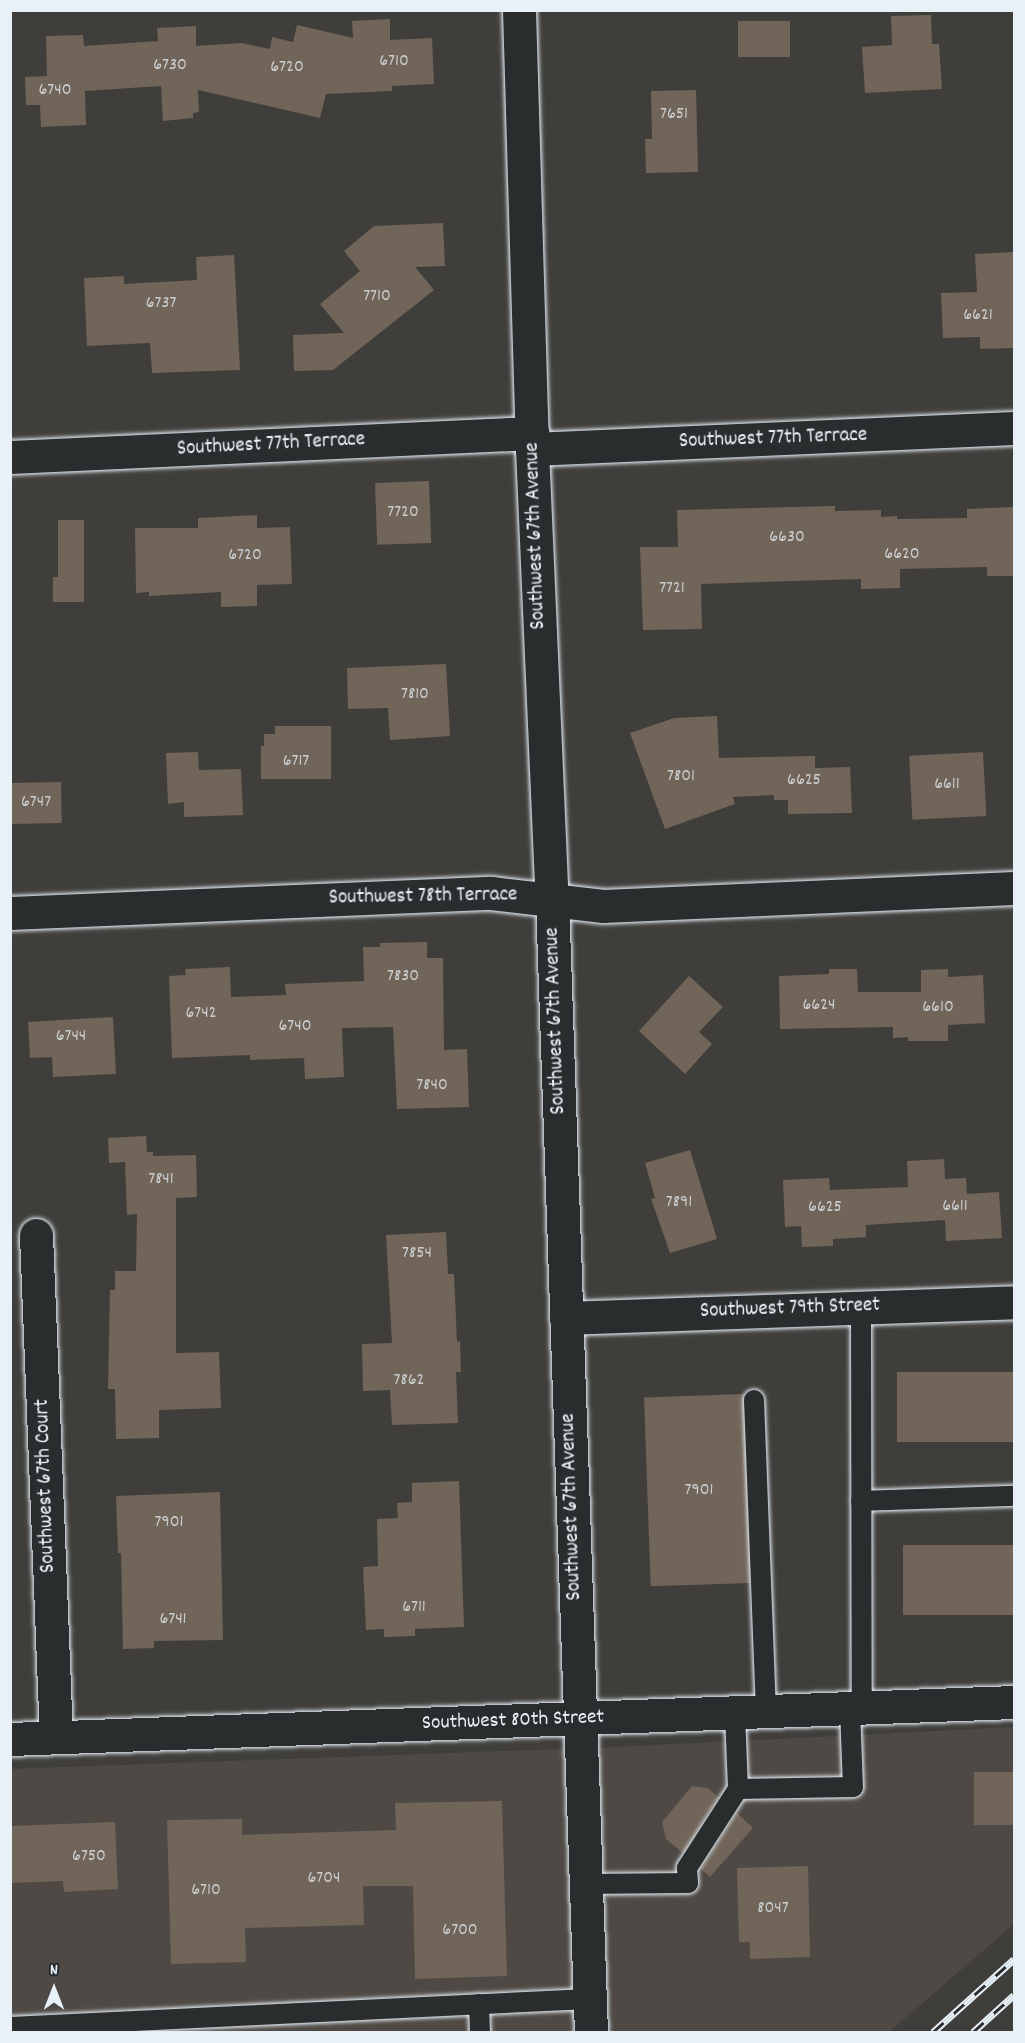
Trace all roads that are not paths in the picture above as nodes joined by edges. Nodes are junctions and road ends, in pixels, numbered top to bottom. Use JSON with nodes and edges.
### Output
{"nodes":[{"id":1,"x":519,"y":10,"type":"edge"},
{"id":2,"x":1014,"y":428,"type":"edge"},
{"id":3,"x":532,"y":441,"type":"junction"},
{"id":4,"x":10,"y":457,"type":"edge"},
{"id":5,"x":1014,"y":888,"type":"edge"},
{"id":6,"x":552,"y":899,"type":"junction"},
{"id":7,"x":10,"y":913,"type":"edge"},
{"id":8,"x":36,"y":1234,"type":"dead end"},
{"id":9,"x":1014,"y":1302,"type":"edge"},
{"id":10,"x":861,"y":1307,"type":"junction"},
{"id":11,"x":566,"y":1318,"type":"junction"},
{"id":12,"x":754,"y":1400,"type":"dead end"},
{"id":13,"x":1014,"y":1496,"type":"edge"},
{"id":14,"x":861,"y":1501,"type":"junction"},
{"id":15,"x":1014,"y":1702,"type":"edge"},
{"id":16,"x":856,"y":1708,"type":"junction"},
{"id":17,"x":750,"y":1713,"type":"junction"},
{"id":18,"x":578,"y":1718,"type":"junction"},
{"id":19,"x":56,"y":1737,"type":"junction"},
{"id":20,"x":10,"y":1739,"type":"edge"},
{"id":21,"x":738,"y":1789,"type":"junction"},
{"id":22,"x":585,"y":1884,"type":"junction"},
{"id":23,"x":590,"y":1999,"type":"junction"},
{"id":24,"x":479,"y":2004,"type":"junction"},
{"id":25,"x":10,"y":2026,"type":"edge"},
{"id":26,"x":480,"y":2032,"type":"edge"},
{"id":27,"x":591,"y":2032,"type":"edge"}],
"edges":[{"from":1,"to":3,"type":"street","name":"Southwest 67th Avenue"},
{"from":2,"to":3,"type":"street","name":"Southwest 77th Terrace"},
{"from":3,"to":4,"type":"street","name":"Southwest 77th Terrace"},
{"from":3,"to":6,"type":"street","name":"Southwest 67th Avenue"},
{"from":5,"to":6,"type":"street","name":"Southwest 78th Terrace"},
{"from":6,"to":7,"type":"street","name":"Southwest 78th Terrace"},
{"from":6,"to":11,"type":"street","name":"Southwest 67th Avenue"},
{"from":8,"to":19,"type":"street","name":"Southwest 67th Court"},
{"from":9,"to":10,"type":"street","name":"Southwest 79th Street"},
{"from":10,"to":11,"type":"street","name":"Southwest 79th Street"},
{"from":10,"to":14,"type":"lane"},
{"from":11,"to":18,"type":"street","name":"Southwest 67th Avenue"},
{"from":12,"to":17,"type":"lane"},
{"from":13,"to":14,"type":"lane"},
{"from":14,"to":16,"type":"lane"},
{"from":15,"to":16,"type":"street","name":"Southwest 80th Street"},
{"from":16,"to":17,"type":"street","name":"Southwest 80th Street"},
{"from":16,"to":21,"type":"lane"},
{"from":17,"to":18,"type":"street","name":"Southwest 80th Street"},
{"from":17,"to":21,"type":"lane"},
{"from":18,"to":19,"type":"street","name":"Southwest 80th Street"},
{"from":18,"to":22,"type":"street","name":"Southwest 67th Avenue"},
{"from":19,"to":20,"type":"street","name":"Southwest 80th Street"},
{"from":21,"to":22,"type":"lane"},
{"from":22,"to":23,"type":"street","name":"Southwest 67th Avenue"},
{"from":23,"to":24,"type":"lane"},
{"from":23,"to":27,"type":"street","name":"Southwest 67th Avenue"},
{"from":24,"to":25,"type":"lane"},
{"from":24,"to":26,"type":"lane"}]}
